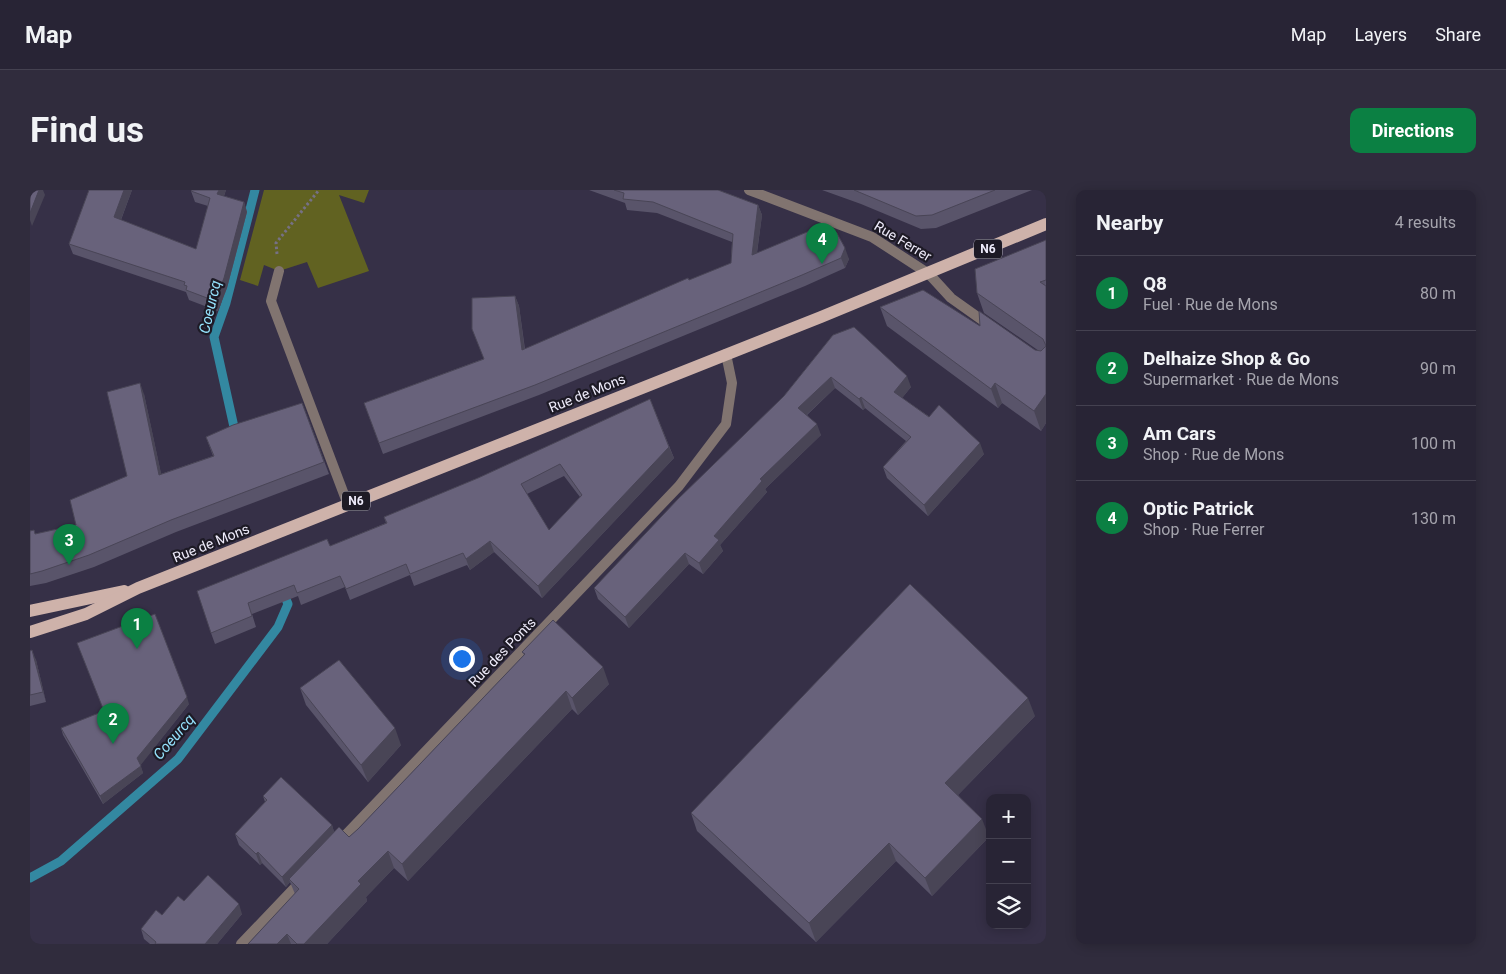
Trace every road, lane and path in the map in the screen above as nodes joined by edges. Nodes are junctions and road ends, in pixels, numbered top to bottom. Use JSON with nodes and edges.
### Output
{"nodes":[{"id":1,"x":319,"y":190,"type":"edge"},
{"id":2,"x":749,"y":190,"type":"edge"},
{"id":3,"x":1046,"y":224,"type":"edge"},
{"id":4,"x":279,"y":271,"type":"joint"},
{"id":5,"x":929,"y":274,"type":"junction"},
{"id":6,"x":1000,"y":332,"type":"edge"},
{"id":7,"x":726,"y":354,"type":"junction"},
{"id":8,"x":348,"y":505,"type":"junction"},
{"id":9,"x":138,"y":588,"type":"junction"},
{"id":10,"x":30,"y":611,"type":"edge"},
{"id":11,"x":30,"y":632,"type":"edge"},
{"id":12,"x":328,"y":852,"type":"edge"},
{"id":13,"x":308,"y":874,"type":"edge"},
{"id":14,"x":241,"y":944,"type":"edge"}],
"edges":[{"from":1,"to":4,"type":"path"},
{"from":2,"to":5,"type":"street","name":"Rue Ferrer"},
{"from":3,"to":5,"type":"main road","name":"Rue de Mons","number":"N6"},
{"from":4,"to":8,"type":"street"},
{"from":5,"to":6,"type":"street","name":"Rue Ferrer"},
{"from":5,"to":7,"type":"main road","name":"Rue de Mons","number":"N6"},
{"from":7,"to":8,"type":"main road","name":"Rue de Mons","number":"N6"},
{"from":7,"to":12,"type":"street","name":"Rue des Ponts"},
{"from":8,"to":9,"type":"main road","name":"Rue de Mons","number":"N6"},
{"from":9,"to":10,"type":"main road","name":"Rue de Mons","number":"N6"},
{"from":9,"to":11,"type":"main road","name":"Rue de Mons","number":"N6"},
{"from":13,"to":14,"type":"street"}]}
